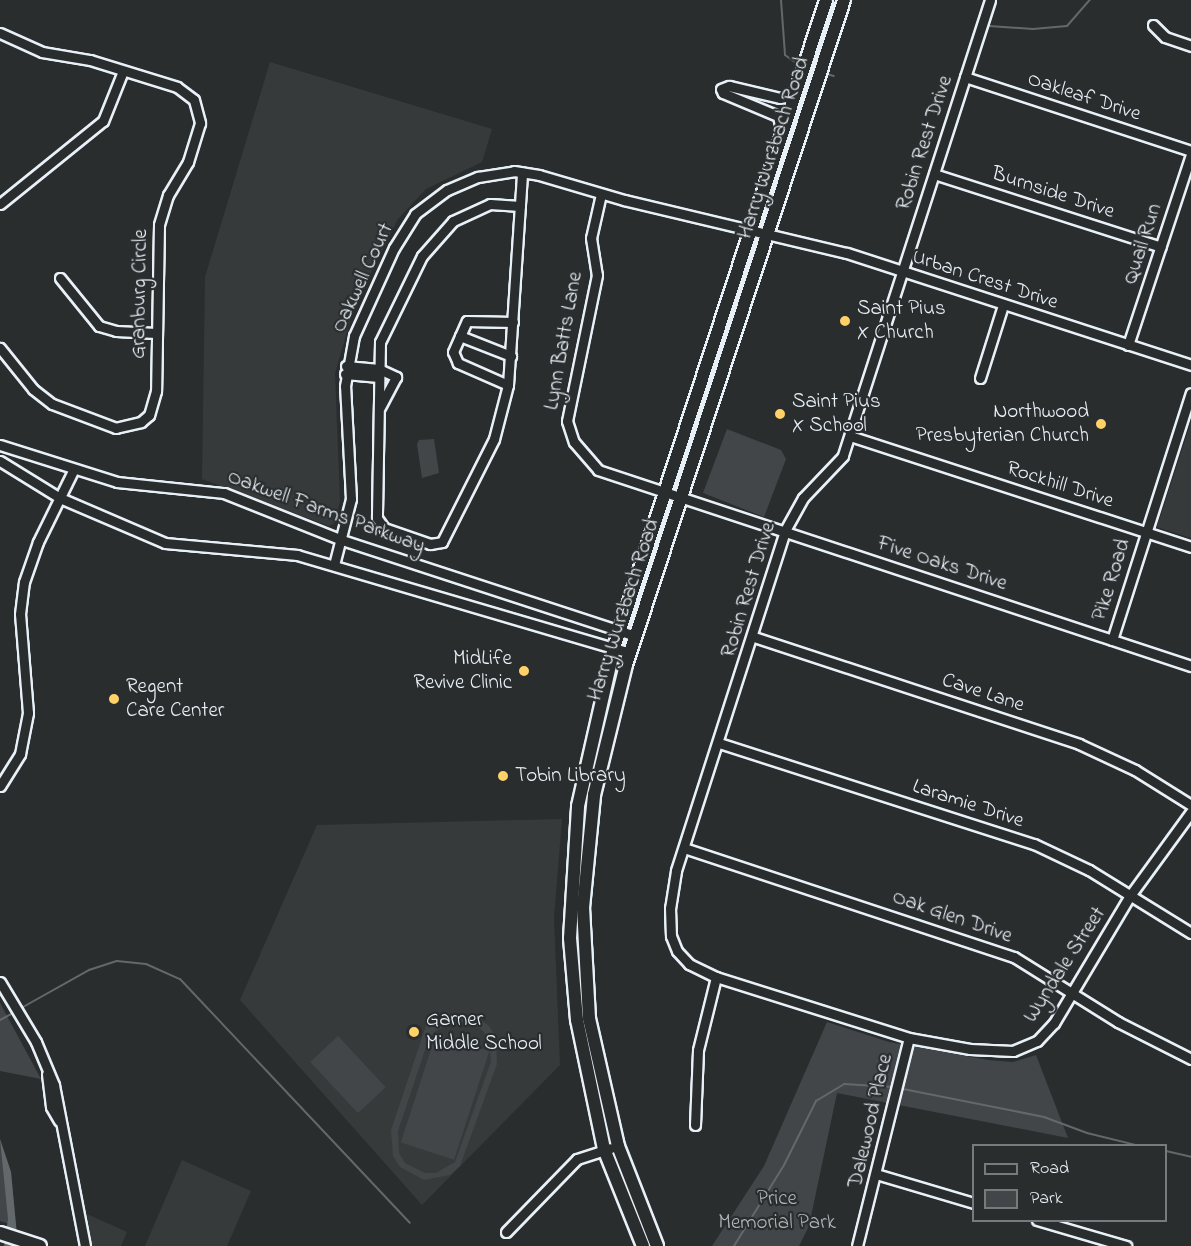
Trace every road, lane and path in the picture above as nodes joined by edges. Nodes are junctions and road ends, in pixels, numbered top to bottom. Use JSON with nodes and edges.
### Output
{"nodes":[{"id":1,"x":826,"y":0,"type":"edge"},
{"id":2,"x":843,"y":0,"type":"edge"},
{"id":3,"x":990,"y":0,"type":"edge"},
{"id":4,"x":1153,"y":25,"type":"dead end"},
{"id":5,"x":0,"y":33,"type":"edge"},
{"id":6,"x":1191,"y":46,"type":"edge"},
{"id":7,"x":123,"y":71,"type":"junction"},
{"id":8,"x":965,"y":77,"type":"junction"},
{"id":9,"x":798,"y":87,"type":"junction"},
{"id":10,"x":755,"y":93,"type":"junction"},
{"id":11,"x":751,"y":105,"type":"junction"},
{"id":12,"x":781,"y":136,"type":"junction"},
{"id":13,"x":1191,"y":152,"type":"edge"},
{"id":14,"x":522,"y":172,"type":"junction"},
{"id":15,"x":934,"y":174,"type":"junction"},
{"id":16,"x":601,"y":194,"type":"junction"},
{"id":17,"x":0,"y":204,"type":"edge"},
{"id":18,"x":520,"y":206,"type":"junction"},
{"id":19,"x":750,"y":228,"type":"junction"},
{"id":20,"x":766,"y":234,"type":"junction"},
{"id":21,"x":1161,"y":247,"type":"junction"},
{"id":22,"x":902,"y":272,"type":"junction"},
{"id":23,"x":60,"y":278,"type":"dead end"},
{"id":24,"x":1003,"y":305,"type":"junction"},
{"id":25,"x":513,"y":322,"type":"junction"},
{"id":26,"x":156,"y":333,"type":"junction"},
{"id":27,"x":460,"y":336,"type":"junction"},
{"id":28,"x":1128,"y":345,"type":"junction"},
{"id":29,"x":0,"y":348,"type":"edge"},
{"id":30,"x":511,"y":356,"type":"junction"},
{"id":31,"x":1191,"y":365,"type":"edge"},
{"id":32,"x":346,"y":370,"type":"junction"},
{"id":33,"x":379,"y":373,"type":"junction"},
{"id":34,"x":980,"y":378,"type":"dead end"},
{"id":35,"x":508,"y":385,"type":"junction"},
{"id":36,"x":1191,"y":393,"type":"edge"},
{"id":37,"x":380,"y":407,"type":"junction"},
{"id":38,"x":850,"y":436,"type":"junction"},
{"id":39,"x":0,"y":445,"type":"edge"},
{"id":40,"x":11,"y":450,"type":"junction"},
{"id":41,"x":2,"y":462,"type":"edge"},
{"id":42,"x":73,"y":471,"type":"junction"},
{"id":43,"x":663,"y":494,"type":"junction"},
{"id":44,"x":60,"y":498,"type":"junction"},
{"id":45,"x":680,"y":500,"type":"junction"},
{"id":46,"x":784,"y":531,"type":"junction"},
{"id":47,"x":1145,"y":532,"type":"junction"},
{"id":48,"x":342,"y":540,"type":"junction"},
{"id":49,"x":1191,"y":547,"type":"edge"},
{"id":50,"x":334,"y":565,"type":"junction"},
{"id":51,"x":619,"y":631,"type":"junction"},
{"id":52,"x":635,"y":636,"type":"junction"},
{"id":53,"x":754,"y":637,"type":"junction"},
{"id":54,"x":1112,"y":640,"type":"junction"},
{"id":55,"x":614,"y":648,"type":"junction"},
{"id":56,"x":630,"y":653,"type":"junction"},
{"id":57,"x":1191,"y":666,"type":"edge"},
{"id":58,"x":590,"y":742,"type":"junction"},
{"id":59,"x":719,"y":743,"type":"junction"},
{"id":60,"x":603,"y":744,"type":"junction"},
{"id":61,"x":591,"y":768,"type":"junction"},
{"id":62,"x":0,"y":786,"type":"edge"},
{"id":63,"x":1191,"y":805,"type":"edge"},
{"id":64,"x":1191,"y":813,"type":"edge"},
{"id":65,"x":684,"y":848,"type":"junction"},
{"id":66,"x":1129,"y":897,"type":"junction"},
{"id":67,"x":1191,"y":933,"type":"edge"},
{"id":68,"x":716,"y":977,"type":"junction"},
{"id":69,"x":0,"y":982,"type":"edge"},
{"id":70,"x":1072,"y":993,"type":"junction"},
{"id":71,"x":583,"y":1019,"type":"junction"},
{"id":72,"x":909,"y":1038,"type":"junction"},
{"id":73,"x":1191,"y":1059,"type":"edge"},
{"id":74,"x":695,"y":1125,"type":"dead end"},
{"id":75,"x":618,"y":1146,"type":"junction"},
{"id":76,"x":604,"y":1149,"type":"junction"},
{"id":77,"x":876,"y":1174,"type":"junction"},
{"id":78,"x":972,"y":1202,"type":"edge"},
{"id":79,"x":629,"y":1217,"type":"junction"},
{"id":80,"x":1041,"y":1222,"type":"edge"},
{"id":81,"x":506,"y":1232,"type":"dead end"},
{"id":82,"x":0,"y":1233,"type":"edge"},
{"id":83,"x":40,"y":1246,"type":"edge"},
{"id":84,"x":86,"y":1246,"type":"edge"},
{"id":85,"x":635,"y":1246,"type":"edge"},
{"id":86,"x":643,"y":1246,"type":"edge"},
{"id":87,"x":657,"y":1246,"type":"edge"},
{"id":88,"x":857,"y":1246,"type":"edge"},
{"id":89,"x":1126,"y":1246,"type":"edge"}],
"edges":[{"from":1,"to":9,"type":"main road","name":"Harry Wurzbach Road"},
{"from":2,"to":20,"type":"main road","name":"Harry Wurzbach Road"},
{"from":3,"to":8,"type":"street","name":"Robin Rest Drive"},
{"from":4,"to":6,"type":"street"},
{"from":5,"to":7,"type":"street","name":"Granburg Circle"},
{"from":7,"to":17,"type":"street"},
{"from":7,"to":26,"type":"street","name":"Granburg Circle"},
{"from":8,"to":13,"type":"street","name":"Oakleaf Drive"},
{"from":8,"to":15,"type":"street","name":"Robin Rest Drive"},
{"from":9,"to":10,"type":"street"},
{"from":9,"to":12,"type":"main road","name":"Harry Wurzbach Road"},
{"from":10,"to":11,"type":"street"},
{"from":10,"to":11,"type":"street"},
{"from":11,"to":12,"type":"street"},
{"from":12,"to":19,"type":"main road","name":"Harry Wurzbach Road"},
{"from":13,"to":21,"type":"street","name":"Quail Run"},
{"from":14,"to":16,"type":"street","name":"Oakwell Court"},
{"from":14,"to":18,"type":"street"},
{"from":14,"to":32,"type":"street","name":"Oakwell Court"},
{"from":15,"to":21,"type":"street","name":"Burnside Drive"},
{"from":15,"to":22,"type":"street","name":"Robin Rest Drive"},
{"from":16,"to":19,"type":"street","name":"Oakwell Court"},
{"from":16,"to":43,"type":"street","name":"Lynn Batts Lane"},
{"from":18,"to":25,"type":"street"},
{"from":18,"to":33,"type":"street"},
{"from":19,"to":20,"type":"street","name":"Urban Crest Drive"},
{"from":19,"to":43,"type":"main road","name":"Harry Wurzbach Road"},
{"from":20,"to":22,"type":"street","name":"Urban Crest Drive"},
{"from":20,"to":45,"type":"main road","name":"Harry Wurzbach Road"},
{"from":21,"to":28,"type":"street","name":"Quail Run"},
{"from":22,"to":24,"type":"street","name":"Urban Crest Drive"},
{"from":22,"to":38,"type":"street","name":"Robin Rest Drive"},
{"from":23,"to":26,"type":"street"},
{"from":24,"to":28,"type":"street","name":"Urban Crest Drive"},
{"from":24,"to":34,"type":"street"},
{"from":25,"to":27,"type":"street"},
{"from":25,"to":30,"type":"street"},
{"from":26,"to":29,"type":"street","name":"Granburg Circle"},
{"from":27,"to":30,"type":"street"},
{"from":27,"to":35,"type":"street"},
{"from":28,"to":31,"type":"street","name":"Urban Crest Drive"},
{"from":30,"to":35,"type":"street"},
{"from":32,"to":33,"type":"street"},
{"from":32,"to":48,"type":"street","name":"Oakwell Court"},
{"from":33,"to":37,"type":"street"},
{"from":33,"to":37,"type":"street"},
{"from":35,"to":37,"type":"street"},
{"from":36,"to":47,"type":"street","name":"Pike Road"},
{"from":38,"to":46,"type":"street","name":"Robin Rest Drive"},
{"from":38,"to":47,"type":"street","name":"Rockhill Drive"},
{"from":39,"to":40,"type":"street","name":"Oakwell Farms Parkway"},
{"from":40,"to":41,"type":"street"},
{"from":40,"to":42,"type":"street","name":"Oakwell Farms Parkway"},
{"from":41,"to":44,"type":"street","name":"Oakwell Farms Parkway"},
{"from":42,"to":44,"type":"street"},
{"from":42,"to":48,"type":"street","name":"Oakwell Farms Parkway"},
{"from":43,"to":45,"type":"street","name":"Lynn Batts Lane"},
{"from":43,"to":51,"type":"main road","name":"Harry Wurzbach Road"},
{"from":44,"to":50,"type":"street","name":"Oakwell Farms Parkway"},
{"from":44,"to":62,"type":"street"},
{"from":45,"to":46,"type":"street","name":"Five Oaks Drive"},
{"from":45,"to":52,"type":"main road","name":"Harry Wurzbach Road"},
{"from":46,"to":53,"type":"street","name":"Robin Rest Drive"},
{"from":46,"to":54,"type":"street","name":"Five Oaks Drive"},
{"from":47,"to":49,"type":"street","name":"Rockhill Drive"},
{"from":47,"to":54,"type":"street","name":"Pike Road"},
{"from":48,"to":50,"type":"street","name":"Oakwell Court"},
{"from":48,"to":51,"type":"street","name":"Oakwell Farms Parkway"},
{"from":50,"to":55,"type":"street","name":"Oakwell Farms Parkway"},
{"from":51,"to":52,"type":"street","name":"Oakwell Farms Parkway"},
{"from":51,"to":55,"type":"main road","name":"Harry Wurzbach Road"},
{"from":52,"to":56,"type":"main road","name":"Harry Wurzbach Road"},
{"from":53,"to":59,"type":"street","name":"Robin Rest Drive"},
{"from":53,"to":63,"type":"street","name":"Cave Lane"},
{"from":54,"to":57,"type":"street","name":"Five Oaks Drive"},
{"from":55,"to":56,"type":"street","name":"Oakwell Farms Parkway"},
{"from":55,"to":58,"type":"main road","name":"Harry Wurzbach Road"},
{"from":56,"to":60,"type":"main road","name":"Harry Wurzbach Road"},
{"from":58,"to":60,"type":"street"},
{"from":58,"to":61,"type":"main road","name":"Harry Wurzbach Road"},
{"from":59,"to":65,"type":"street","name":"Robin Rest Drive"},
{"from":59,"to":66,"type":"street","name":"Laramie Drive"},
{"from":60,"to":61,"type":"main road","name":"Harry Wurzbach Road"},
{"from":61,"to":71,"type":"main road","name":"Harry Wurzbach Road"},
{"from":64,"to":66,"type":"street","name":"Wyndale Street"},
{"from":65,"to":68,"type":"street","name":"Robin Rest Drive"},
{"from":65,"to":70,"type":"street","name":"Oak Glen Drive"},
{"from":66,"to":67,"type":"street","name":"Laramie Drive"},
{"from":66,"to":70,"type":"street","name":"Wyndale Street"},
{"from":68,"to":72,"type":"street","name":"Wyndale Street"},
{"from":68,"to":74,"type":"street"},
{"from":69,"to":84,"type":"street"},
{"from":70,"to":72,"type":"street","name":"Wyndale Street"},
{"from":70,"to":73,"type":"street","name":"Oak Glen Drive"},
{"from":71,"to":75,"type":"main road","name":"Harry Wurzbach Road"},
{"from":71,"to":76,"type":"main road","name":"Harry Wurzbach Road"},
{"from":72,"to":77,"type":"street","name":"Dalewood Place"},
{"from":75,"to":76,"type":"street"},
{"from":75,"to":87,"type":"main road","name":"Harry Wurzbach Road"},
{"from":76,"to":79,"type":"main road","name":"Harry Wurzbach Road"},
{"from":76,"to":81,"type":"street"},
{"from":77,"to":78,"type":"street"},
{"from":77,"to":88,"type":"street","name":"Dalewood Place"},
{"from":79,"to":85,"type":"main road"},
{"from":79,"to":86,"type":"main road","name":"Harry Wurzbach Road"},
{"from":80,"to":89,"type":"street"},
{"from":82,"to":83,"type":"main road"}]}
